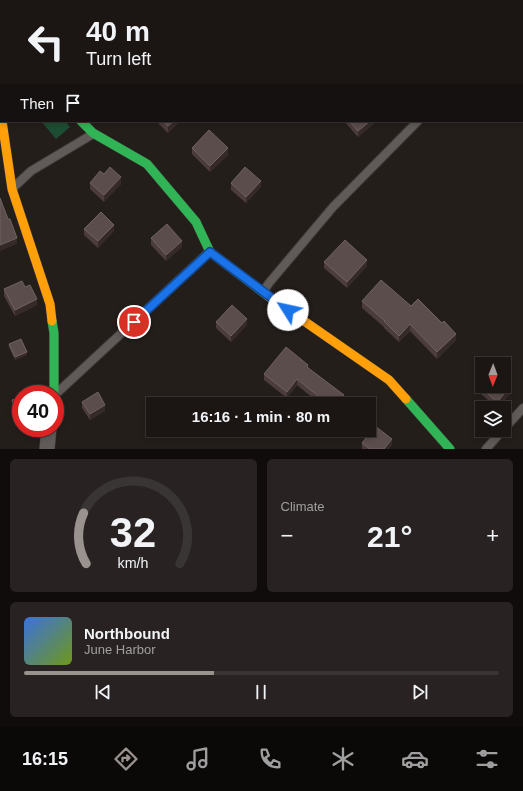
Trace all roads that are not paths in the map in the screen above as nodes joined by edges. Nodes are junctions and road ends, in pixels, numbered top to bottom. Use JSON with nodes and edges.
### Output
{"nodes":[{"id":1,"x":2,"y":122,"type":"edge"},
{"id":2,"x":82,"y":122,"type":"edge"},
{"id":3,"x":417,"y":122,"type":"edge"},
{"id":4,"x":93,"y":133,"type":"junction"},
{"id":5,"x":12,"y":189,"type":"junction"},
{"id":6,"x":210,"y":252,"type":"junction"},
{"id":7,"x":263,"y":292,"type":"junction"},
{"id":8,"x":54,"y":385,"type":"edge"},
{"id":9,"x":64,"y":385,"type":"edge"},
{"id":10,"x":523,"y":408,"type":"edge"},
{"id":11,"x":511,"y":421,"type":"edge"},
{"id":12,"x":48,"y":437,"type":"edge"},
{"id":13,"x":497,"y":437,"type":"edge"},
{"id":14,"x":46,"y":449,"type":"edge"},
{"id":15,"x":450,"y":449,"type":"edge"},
{"id":16,"x":486,"y":449,"type":"edge"}],
"edges":[{"from":1,"to":5,"type":"street"},
{"from":2,"to":4,"type":"street"},
{"from":3,"to":7,"type":"lane"},
{"from":4,"to":5,"type":"lane"},
{"from":4,"to":6,"type":"street"},
{"from":5,"to":8,"type":"street"},
{"from":6,"to":7,"type":"street"},
{"from":6,"to":9,"type":"lane"},
{"from":7,"to":15,"type":"street"},
{"from":10,"to":11,"type":"lane"},
{"from":12,"to":14,"type":"street"},
{"from":13,"to":16,"type":"lane"}]}
